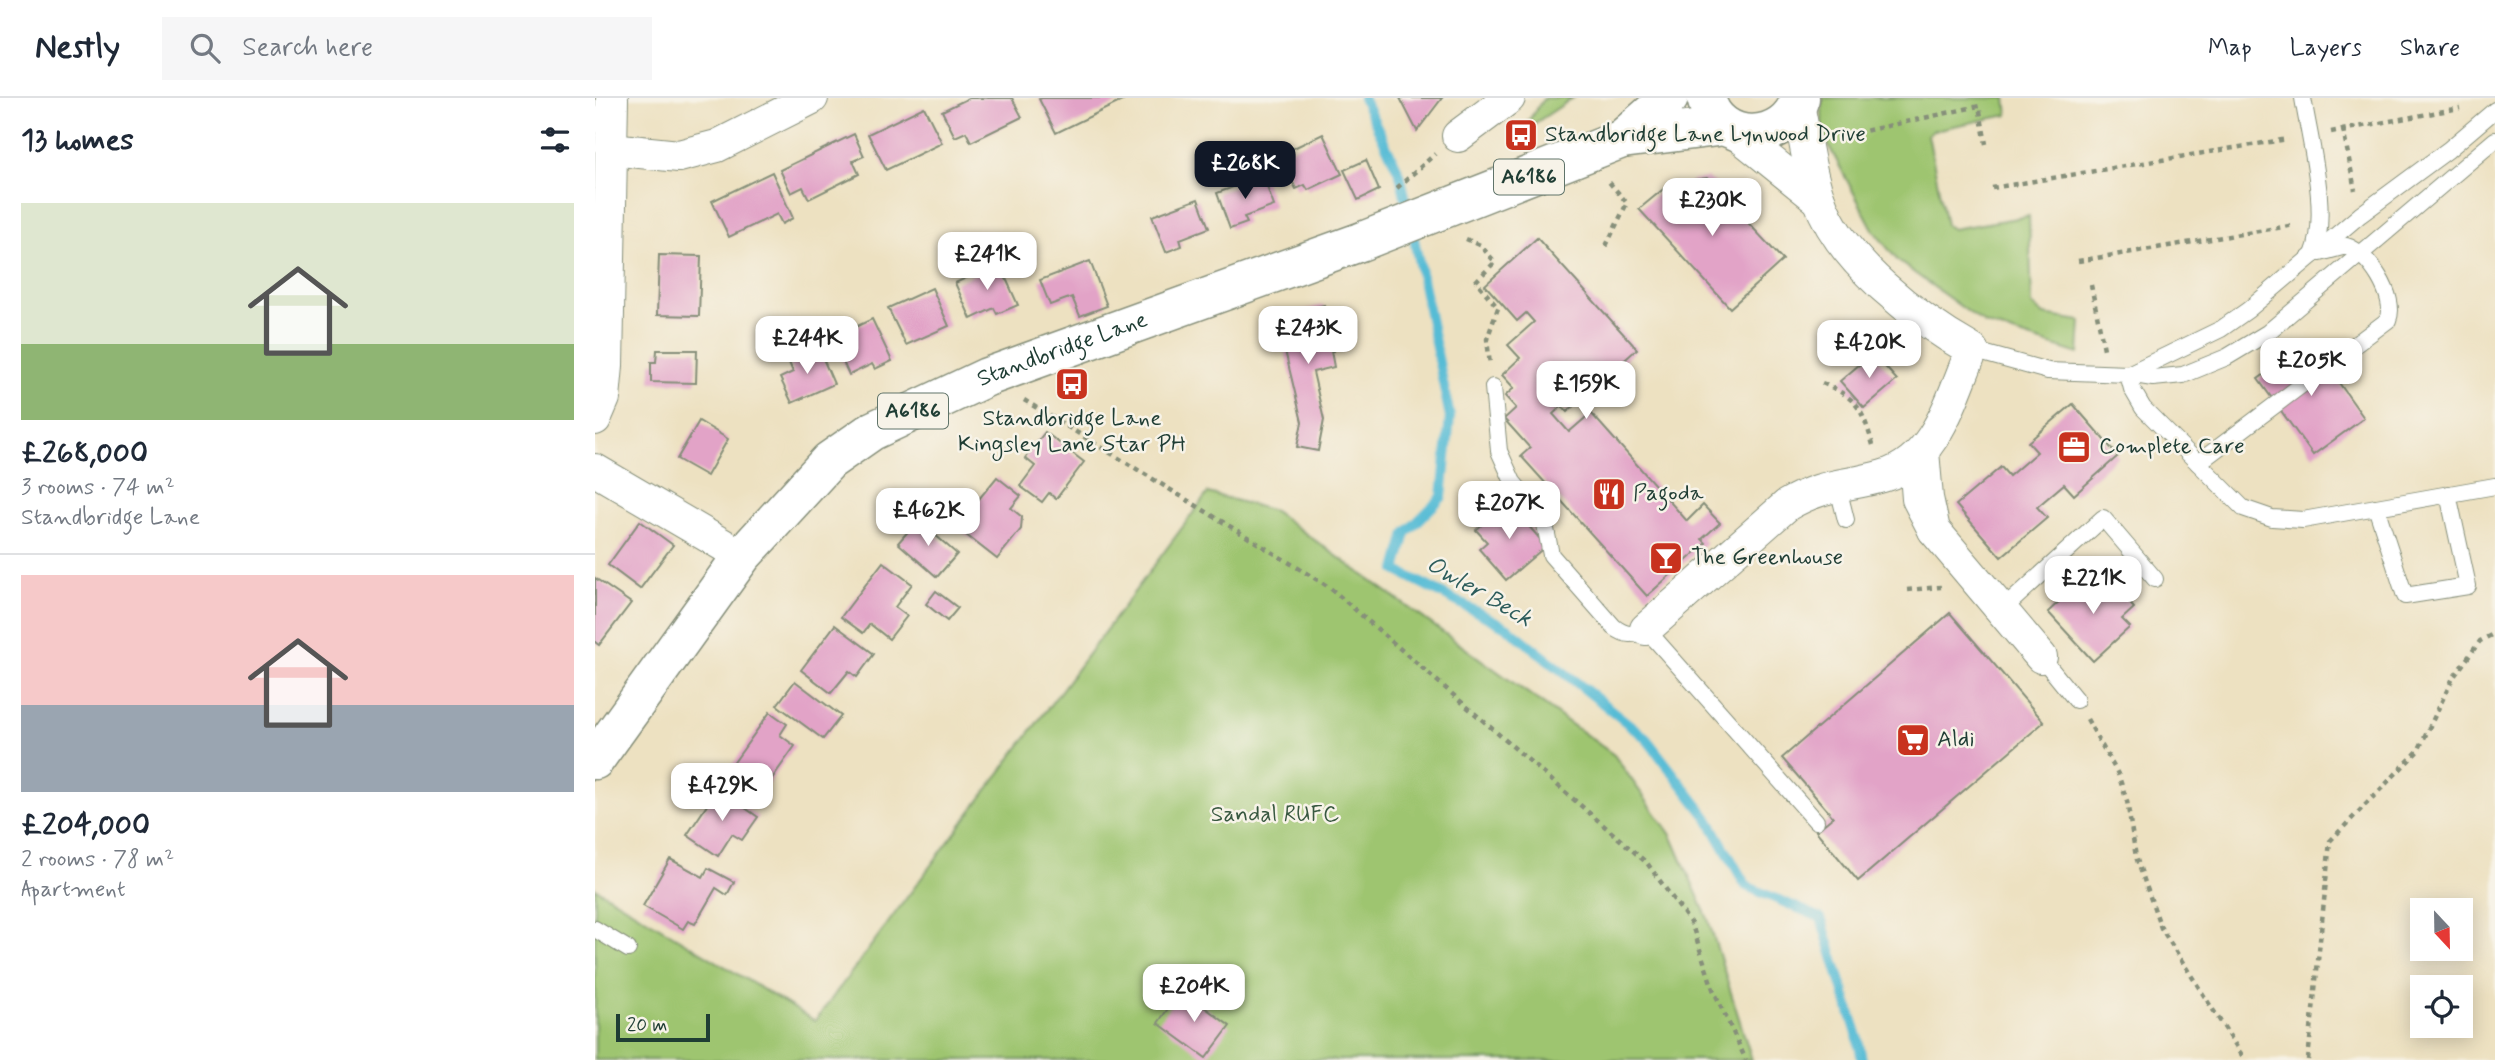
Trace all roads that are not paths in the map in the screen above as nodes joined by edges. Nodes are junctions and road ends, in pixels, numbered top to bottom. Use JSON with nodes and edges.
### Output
{"nodes":[{"id":1,"x":612,"y":98,"type":"edge"},
{"id":2,"x":812,"y":98,"type":"edge"},
{"id":3,"x":1509,"y":98,"type":"edge"},
{"id":4,"x":1669,"y":98,"type":"edge"},
{"id":5,"x":2303,"y":98,"type":"edge"},
{"id":6,"x":1799,"y":102,"type":"edge"},
{"id":7,"x":2495,"y":110,"type":"edge"},
{"id":8,"x":1721,"y":118,"type":"edge"},
{"id":9,"x":1458,"y":136,"type":"dead end"},
{"id":10,"x":1622,"y":139,"type":"junction"},
{"id":11,"x":2495,"y":140,"type":"edge"},
{"id":12,"x":611,"y":149,"type":"junction"},
{"id":13,"x":1819,"y":200,"type":"junction"},
{"id":14,"x":2313,"y":255,"type":"junction"},
{"id":15,"x":2361,"y":256,"type":"junction"},
{"id":16,"x":1972,"y":350,"type":"junction"},
{"id":17,"x":2128,"y":374,"type":"junction"},
{"id":18,"x":1493,"y":387,"type":"road end"},
{"id":19,"x":595,"y":419,"type":"edge"},
{"id":20,"x":1919,"y":455,"type":"junction"},
{"id":21,"x":2198,"y":463,"type":"junction"},
{"id":22,"x":595,"y":470,"type":"edge"},
{"id":23,"x":1837,"y":484,"type":"junction"},
{"id":24,"x":2495,"y":486,"type":"edge"},
{"id":25,"x":2448,"y":494,"type":"junction"},
{"id":26,"x":2376,"y":506,"type":"junction"},
{"id":27,"x":1846,"y":520,"type":"dead end"},
{"id":28,"x":741,"y":556,"type":"junction"},
{"id":29,"x":2155,"y":579,"type":"dead end"},
{"id":30,"x":2001,"y":611,"type":"junction"},
{"id":31,"x":1646,"y":629,"type":"junction"},
{"id":32,"x":2041,"y":657,"type":"joint"},
{"id":33,"x":2076,"y":700,"type":"road end"},
{"id":34,"x":595,"y":760,"type":"edge"},
{"id":35,"x":1816,"y":821,"type":"dead end"},
{"id":36,"x":595,"y":929,"type":"edge"},
{"id":37,"x":628,"y":949,"type":"dead end"}],
"edges":[{"from":1,"to":12,"type":"street"},
{"from":2,"to":12,"type":"street"},
{"from":3,"to":9,"type":"street"},
{"from":4,"to":10,"type":"main road","name":"Standbridge Lane","number":"A6186"},
{"from":5,"to":14,"type":"lane"},
{"from":6,"to":8,"type":"main road","name":"Standbridge Lane"},
{"from":6,"to":13,"type":"street"},
{"from":7,"to":14,"type":"lane"},
{"from":8,"to":10,"type":"main road","name":"Standbridge Lane","number":"A6186"},
{"from":8,"to":13,"type":"street"},
{"from":10,"to":28,"type":"main road","name":"Standbridge Lane","number":"A6186"},
{"from":11,"to":15,"type":"lane"},
{"from":12,"to":19,"type":"street"},
{"from":13,"to":16,"type":"street"},
{"from":14,"to":15,"type":"lane"},
{"from":14,"to":17,"type":"lane"},
{"from":15,"to":17,"type":"lane"},
{"from":15,"to":21,"type":"lane"},
{"from":16,"to":17,"type":"lane"},
{"from":16,"to":20,"type":"street"},
{"from":17,"to":21,"type":"lane"},
{"from":18,"to":31,"type":"lane"},
{"from":20,"to":23,"type":"street"},
{"from":20,"to":30,"type":"street"},
{"from":21,"to":26,"type":"lane"},
{"from":22,"to":28,"type":"street"},
{"from":23,"to":27,"type":"lane"},
{"from":23,"to":31,"type":"street"},
{"from":24,"to":25,"type":"lane"},
{"from":25,"to":26,"type":"lane"},
{"from":25,"to":26,"type":"lane"},
{"from":28,"to":34,"type":"main road","name":"Standbridge Lane","number":"A6186"},
{"from":29,"to":30,"type":"lane"},
{"from":30,"to":32,"type":"street"},
{"from":31,"to":35,"type":"lane"},
{"from":32,"to":33,"type":"lane"},
{"from":36,"to":37,"type":"lane"}]}
